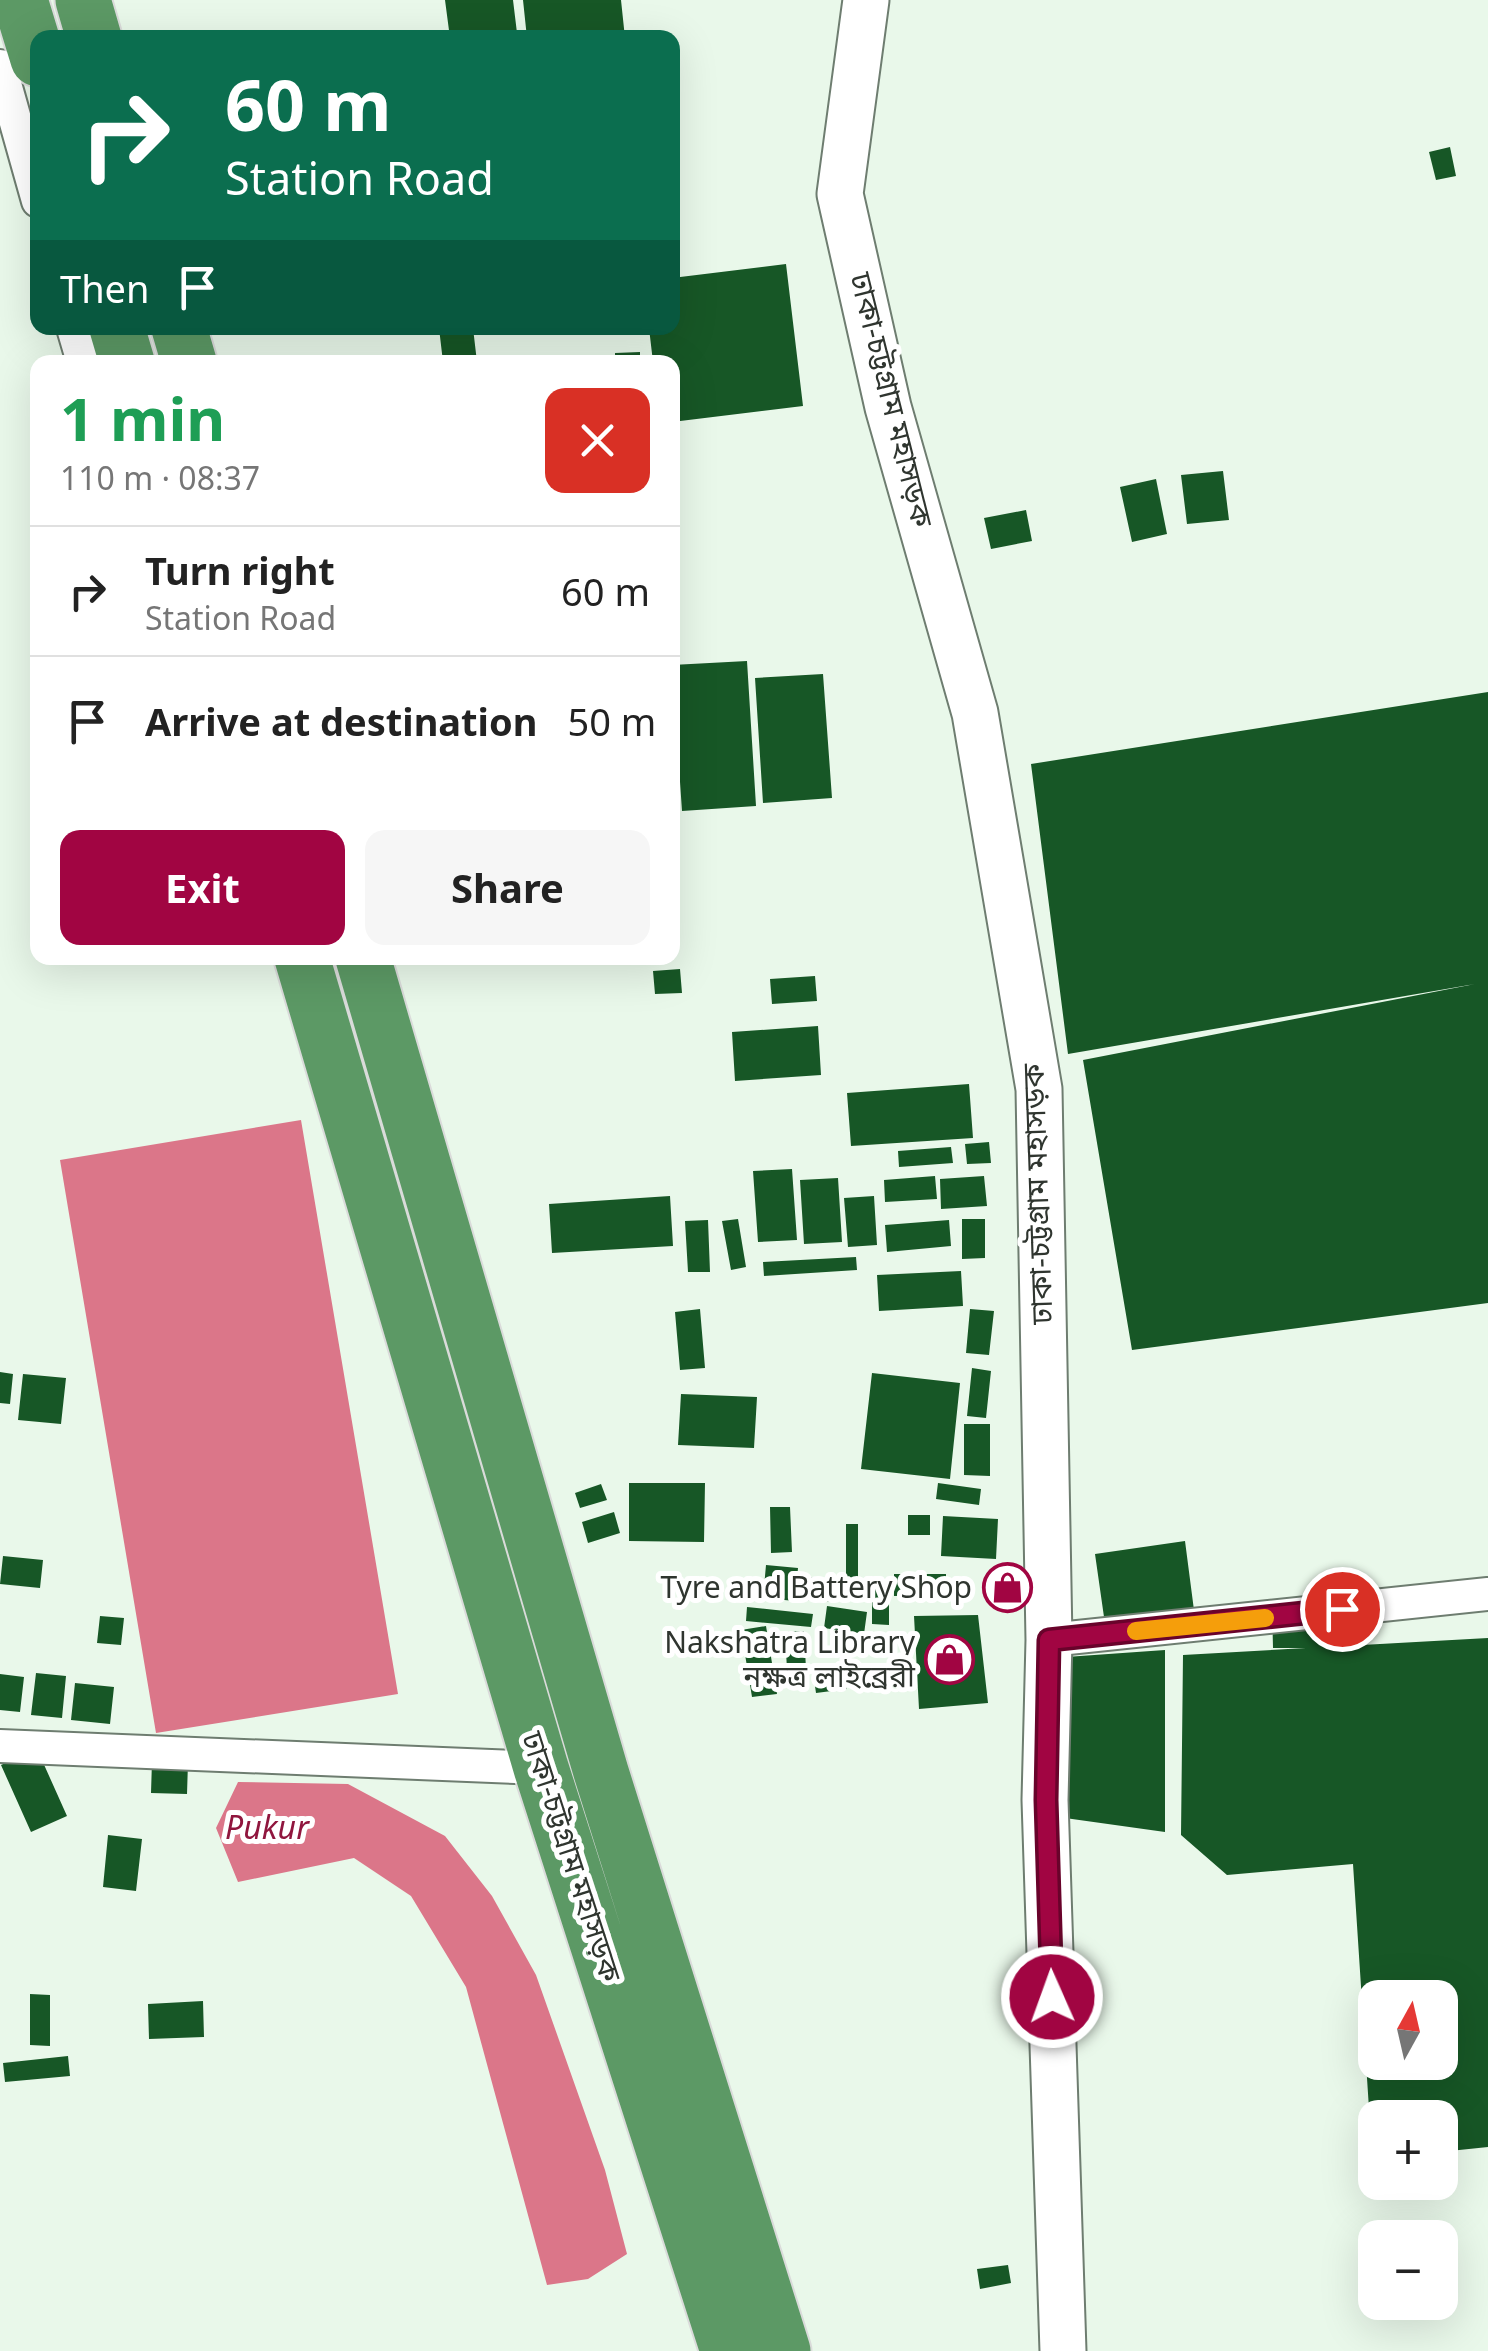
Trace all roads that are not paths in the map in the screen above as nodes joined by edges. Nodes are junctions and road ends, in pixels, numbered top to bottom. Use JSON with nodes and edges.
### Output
{"nodes":[{"id":1,"x":20,"y":0,"type":"edge"},
{"id":2,"x":83,"y":0,"type":"edge"},
{"id":3,"x":866,"y":0,"type":"edge"},
{"id":4,"x":92,"y":30,"type":"edge"},
{"id":5,"x":30,"y":33,"type":"edge"},
{"id":6,"x":0,"y":66,"type":"edge"},
{"id":7,"x":30,"y":172,"type":"edge"},
{"id":8,"x":304,"y":965,"type":"edge"},
{"id":9,"x":365,"y":965,"type":"edge"},
{"id":10,"x":1488,"y":1594,"type":"edge"},
{"id":11,"x":1049,"y":1640,"type":"junction"},
{"id":12,"x":0,"y":1746,"type":"edge"},
{"id":13,"x":542,"y":1768,"type":"junction"},
{"id":14,"x":728,"y":2351,"type":"edge"},
{"id":15,"x":782,"y":2351,"type":"edge"},
{"id":16,"x":1063,"y":2351,"type":"edge"}],
"edges":[{"from":1,"to":5,"type":"highway"},
{"from":2,"to":4,"type":"highway"},
{"from":3,"to":11,"type":"street","name":"ঢাকা-চট্টগ্রাম মহাসড়ক"},
{"from":6,"to":7,"type":"street"},
{"from":8,"to":13,"type":"highway","name":"ঢাকা-চট্টগ্রাম মহাসড়ক"},
{"from":9,"to":15,"type":"highway","name":"ঢাকা-চট্টগ্রাম মহাসড়ক"},
{"from":10,"to":11,"type":"street"},
{"from":11,"to":16,"type":"street","name":"ঢাকা-চট্টগ্রাম মহাসড়ক"},
{"from":12,"to":13,"type":"street"},
{"from":13,"to":14,"type":"highway","name":"ঢাকা-চট্টগ্রাম মহাসড়ক"}]}
